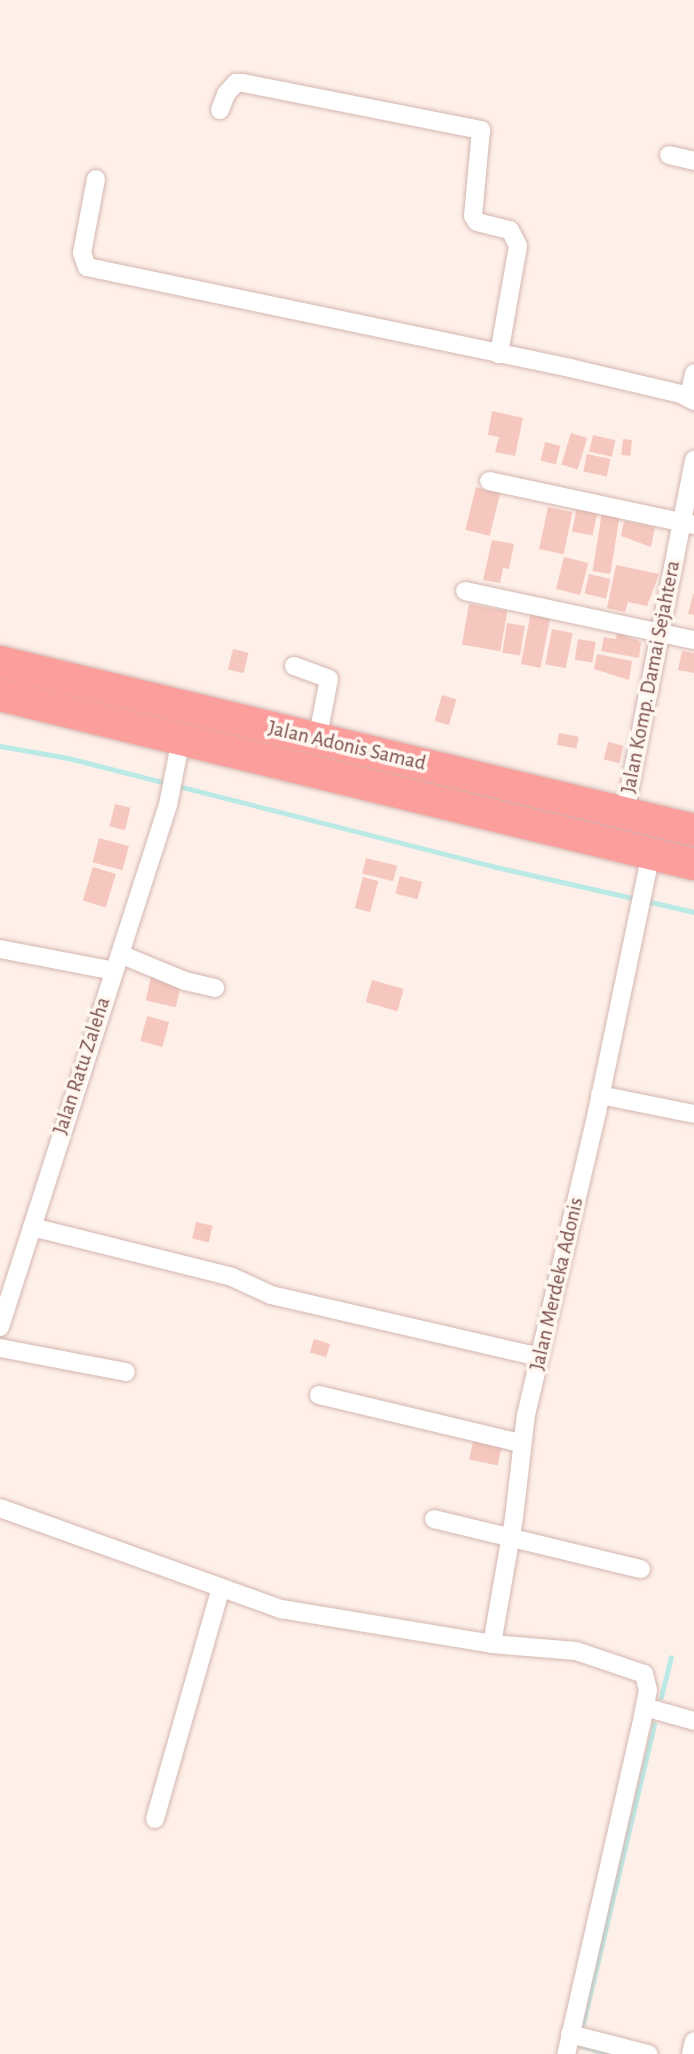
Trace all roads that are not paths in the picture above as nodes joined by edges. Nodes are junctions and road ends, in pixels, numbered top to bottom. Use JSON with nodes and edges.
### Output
{"nodes":[{"id":1,"x":220,"y":110,"type":"dead end"},
{"id":2,"x":669,"y":155,"type":"dead end"},
{"id":3,"x":694,"y":161,"type":"edge"},
{"id":4,"x":96,"y":179,"type":"dead end"},
{"id":5,"x":499,"y":354,"type":"junction"},
{"id":6,"x":694,"y":374,"type":"edge"},
{"id":7,"x":691,"y":399,"type":"edge"},
{"id":8,"x":694,"y":460,"type":"edge"},
{"id":9,"x":489,"y":481,"type":"dead end"},
{"id":10,"x":687,"y":524,"type":"edge"},
{"id":11,"x":465,"y":591,"type":"dead end"},
{"id":12,"x":659,"y":632,"type":"junction"},
{"id":13,"x":694,"y":640,"type":"edge"},
{"id":14,"x":0,"y":662,"type":"edge"},
{"id":15,"x":294,"y":666,"type":"dead end"},
{"id":16,"x":0,"y":695,"type":"edge"},
{"id":17,"x":317,"y":740,"type":"junction"},
{"id":18,"x":179,"y":752,"type":"junction"},
{"id":19,"x":625,"y":812,"type":"junction"},
{"id":20,"x":694,"y":830,"type":"edge"},
{"id":21,"x":694,"y":864,"type":"edge"},
{"id":22,"x":648,"y":867,"type":"junction"},
{"id":23,"x":0,"y":949,"type":"edge"},
{"id":24,"x":117,"y":963,"type":"junction"},
{"id":25,"x":215,"y":988,"type":"dead end"},
{"id":26,"x":600,"y":1095,"type":"junction"},
{"id":27,"x":694,"y":1114,"type":"edge"},
{"id":28,"x":32,"y":1227,"type":"junction"},
{"id":29,"x":0,"y":1327,"type":"edge"},
{"id":30,"x":0,"y":1348,"type":"edge"},
{"id":31,"x":539,"y":1357,"type":"junction"},
{"id":32,"x":126,"y":1372,"type":"dead end"},
{"id":33,"x":319,"y":1395,"type":"dead end"},
{"id":34,"x":521,"y":1443,"type":"junction"},
{"id":35,"x":0,"y":1508,"type":"edge"},
{"id":36,"x":434,"y":1519,"type":"dead end"},
{"id":37,"x":511,"y":1536,"type":"junction"},
{"id":38,"x":640,"y":1569,"type":"dead end"},
{"id":39,"x":221,"y":1588,"type":"junction"},
{"id":40,"x":492,"y":1644,"type":"junction"},
{"id":41,"x":645,"y":1707,"type":"junction"},
{"id":42,"x":694,"y":1721,"type":"edge"},
{"id":43,"x":155,"y":1819,"type":"dead end"},
{"id":44,"x":570,"y":2034,"type":"junction"},
{"id":45,"x":694,"y":2041,"type":"edge"},
{"id":46,"x":566,"y":2054,"type":"edge"},
{"id":47,"x":648,"y":2054,"type":"edge"},
{"id":48,"x":691,"y":2054,"type":"edge"}],
"edges":[{"from":1,"to":5,"type":"street"},
{"from":2,"to":3,"type":"street"},
{"from":4,"to":5,"type":"street"},
{"from":5,"to":7,"type":"street"},
{"from":6,"to":7,"type":"street"},
{"from":8,"to":10,"type":"street","name":"Jalan Komp. Damai Sejahtera"},
{"from":9,"to":10,"type":"street"},
{"from":10,"to":12,"type":"street","name":"Jalan Komp. Damai Sejahtera"},
{"from":11,"to":12,"type":"street"},
{"from":12,"to":13,"type":"street"},
{"from":12,"to":19,"type":"street","name":"Jalan Komp. Damai Sejahtera"},
{"from":14,"to":17,"type":"highway","name":"Jalan Adonis Samad"},
{"from":15,"to":17,"type":"street"},
{"from":16,"to":18,"type":"highway"},
{"from":17,"to":19,"type":"highway","name":"Jalan Adonis Samad"},
{"from":18,"to":22,"type":"highway"},
{"from":18,"to":24,"type":"street","name":"Jalan Ratu Zaleha"},
{"from":19,"to":20,"type":"highway","name":"Jalan Adonis Samad"},
{"from":21,"to":22,"type":"highway"},
{"from":22,"to":26,"type":"street","name":"Jalan Merdeka Adonis"},
{"from":23,"to":24,"type":"street"},
{"from":24,"to":25,"type":"street"},
{"from":24,"to":28,"type":"street","name":"Jalan Ratu Zaleha"},
{"from":26,"to":27,"type":"street"},
{"from":26,"to":31,"type":"street","name":"Jalan Merdeka Adonis"},
{"from":28,"to":29,"type":"street","name":"Jalan Ratu Zaleha"},
{"from":28,"to":31,"type":"street"},
{"from":30,"to":32,"type":"street"},
{"from":31,"to":34,"type":"street","name":"Jalan Merdeka Adonis"},
{"from":33,"to":34,"type":"street"},
{"from":34,"to":37,"type":"street","name":"Jalan Merdeka Adonis"},
{"from":35,"to":39,"type":"street"},
{"from":36,"to":37,"type":"street"},
{"from":37,"to":38,"type":"street"},
{"from":37,"to":40,"type":"street","name":"Jalan Merdeka Adonis"},
{"from":39,"to":40,"type":"street"},
{"from":39,"to":43,"type":"street"},
{"from":40,"to":41,"type":"street"},
{"from":41,"to":42,"type":"street"},
{"from":41,"to":44,"type":"street"},
{"from":44,"to":46,"type":"street"},
{"from":44,"to":47,"type":"street"},
{"from":45,"to":48,"type":"street"}]}
